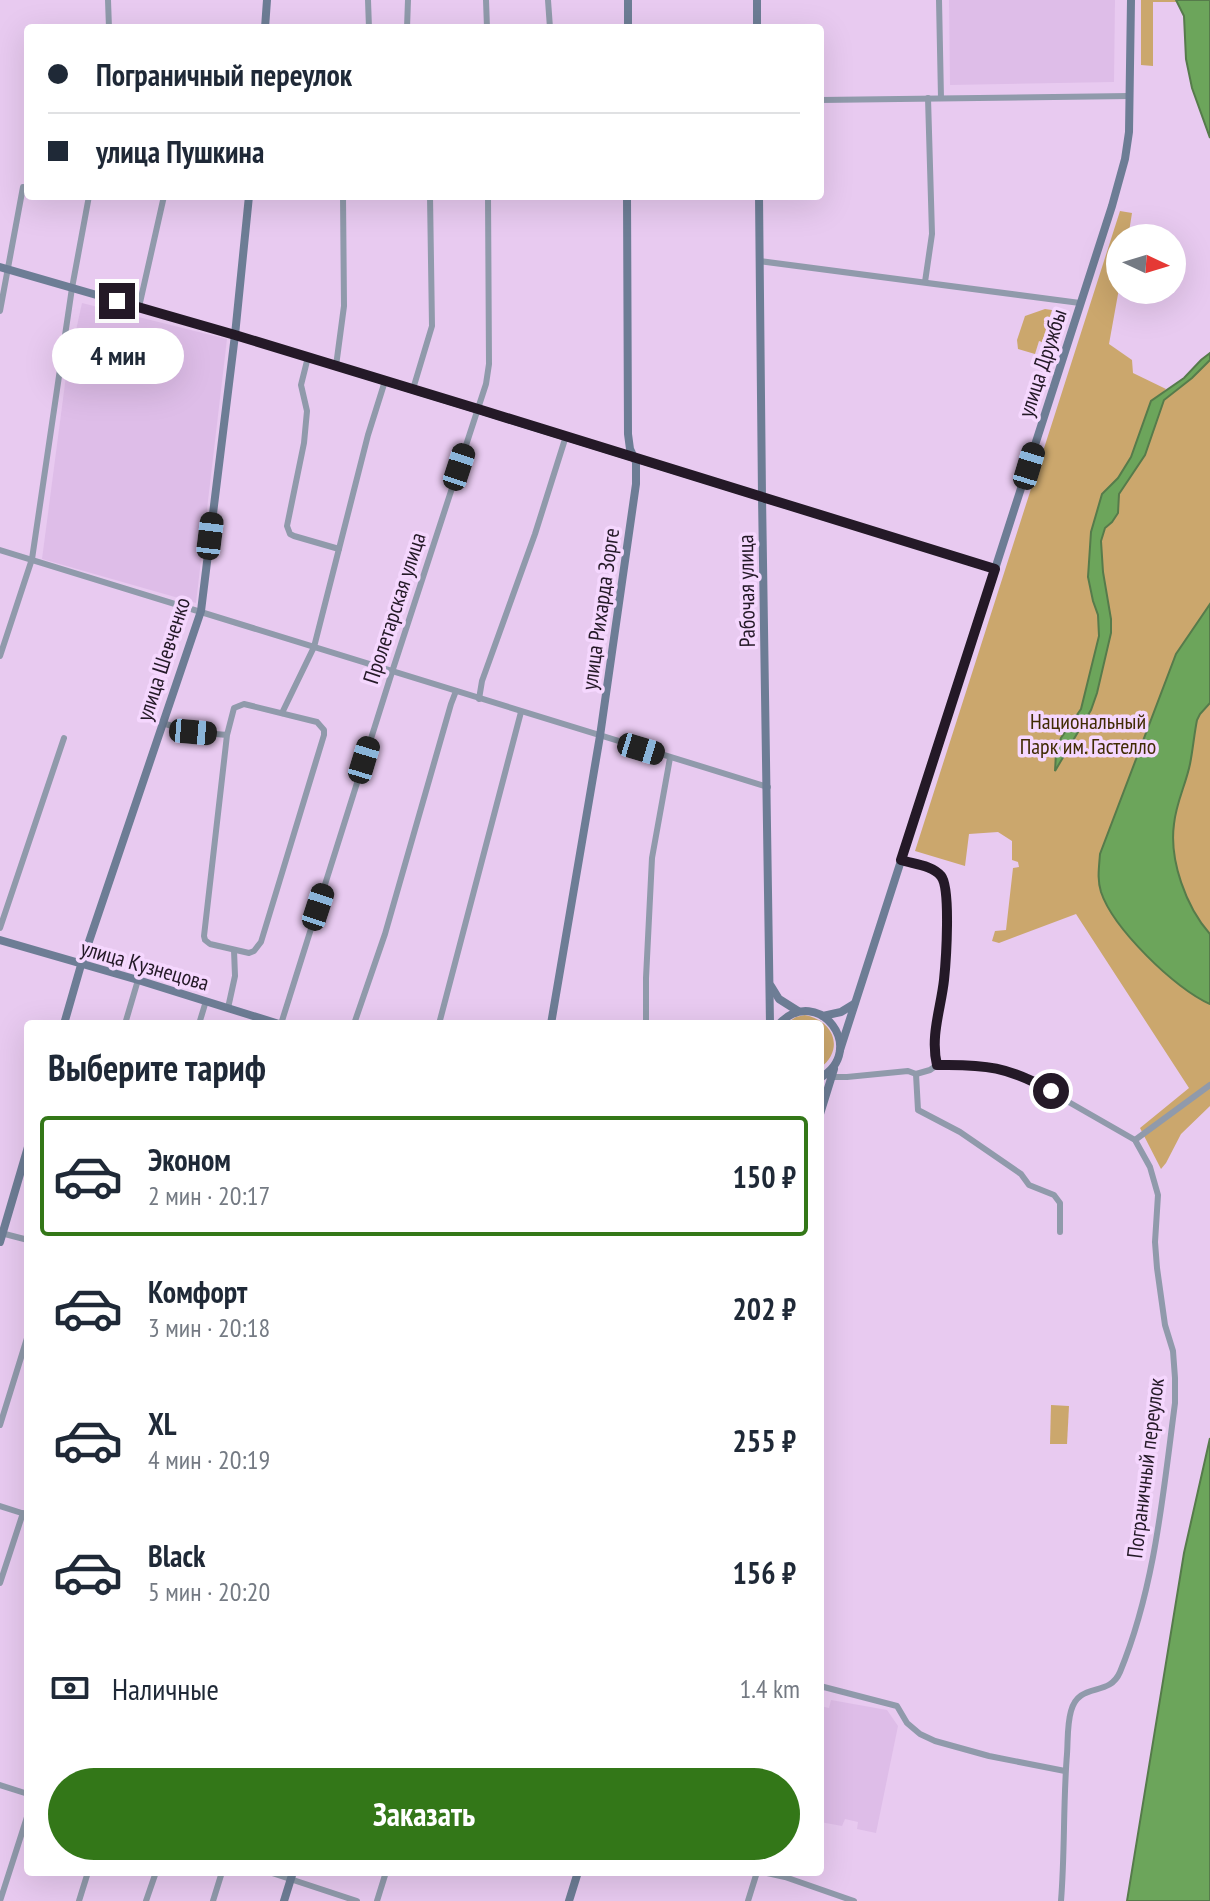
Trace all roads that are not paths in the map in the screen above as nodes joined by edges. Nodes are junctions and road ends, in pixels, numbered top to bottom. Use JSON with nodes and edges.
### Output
{"nodes":[{"id":1,"x":108,"y":0,"type":"edge"},
{"id":2,"x":267,"y":0,"type":"edge"},
{"id":3,"x":368,"y":0,"type":"edge"},
{"id":4,"x":408,"y":0,"type":"edge"},
{"id":5,"x":486,"y":0,"type":"edge"},
{"id":6,"x":548,"y":0,"type":"edge"},
{"id":7,"x":628,"y":0,"type":"edge"},
{"id":8,"x":757,"y":0,"type":"edge"},
{"id":9,"x":939,"y":0,"type":"edge"},
{"id":10,"x":1131,"y":0,"type":"edge"},
{"id":11,"x":109,"y":24,"type":"edge"},
{"id":12,"x":265,"y":24,"type":"edge"},
{"id":13,"x":369,"y":24,"type":"edge"},
{"id":14,"x":407,"y":24,"type":"edge"},
{"id":15,"x":487,"y":24,"type":"edge"},
{"id":16,"x":550,"y":24,"type":"edge"},
{"id":17,"x":628,"y":24,"type":"edge"},
{"id":18,"x":757,"y":24,"type":"edge"},
{"id":19,"x":1130,"y":96,"type":"junction"},
{"id":20,"x":928,"y":98,"type":"junction"},
{"id":21,"x":941,"y":98,"type":"junction"},
{"id":22,"x":824,"y":100,"type":"edge"},
{"id":23,"x":23,"y":187,"type":"dead end"},
{"id":24,"x":88,"y":200,"type":"edge"},
{"id":25,"x":163,"y":200,"type":"edge"},
{"id":26,"x":249,"y":200,"type":"edge"},
{"id":27,"x":343,"y":200,"type":"edge"},
{"id":28,"x":430,"y":200,"type":"edge"},
{"id":29,"x":488,"y":200,"type":"edge"},
{"id":30,"x":627,"y":200,"type":"edge"},
{"id":31,"x":759,"y":200,"type":"edge"},
{"id":32,"x":759,"y":261,"type":"junction"},
{"id":33,"x":4,"y":268,"type":"edge"},
{"id":34,"x":925,"y":282,"type":"junction"},
{"id":35,"x":72,"y":288,"type":"junction"},
{"id":36,"x":1080,"y":303,"type":"junction"},
{"id":37,"x":139,"y":307,"type":"junction"},
{"id":38,"x":0,"y":311,"type":"edge"},
{"id":39,"x":235,"y":335,"type":"junction"},
{"id":40,"x":308,"y":357,"type":"junction"},
{"id":41,"x":336,"y":366,"type":"junction"},
{"id":42,"x":385,"y":381,"type":"junction"},
{"id":43,"x":413,"y":389,"type":"junction"},
{"id":44,"x":478,"y":409,"type":"junction"},
{"id":45,"x":566,"y":436,"type":"junction"},
{"id":46,"x":632,"y":456,"type":"junction"},
{"id":47,"x":762,"y":496,"type":"junction"},
{"id":48,"x":339,"y":549,"type":"junction"},
{"id":49,"x":0,"y":550,"type":"edge"},
{"id":50,"x":32,"y":559,"type":"junction"},
{"id":51,"x":995,"y":569,"type":"junction"},
{"id":52,"x":201,"y":611,"type":"junction"},
{"id":53,"x":314,"y":647,"type":"junction"},
{"id":54,"x":0,"y":656,"type":"edge"},
{"id":55,"x":392,"y":672,"type":"junction"},
{"id":56,"x":456,"y":691,"type":"junction"},
{"id":57,"x":479,"y":699,"type":"junction"},
{"id":58,"x":521,"y":712,"type":"junction"},
{"id":59,"x":282,"y":713,"type":"junction"},
{"id":60,"x":162,"y":723,"type":"junction"},
{"id":61,"x":227,"y":735,"type":"junction"},
{"id":62,"x":600,"y":736,"type":"junction"},
{"id":63,"x":64,"y":738,"type":"dead end"},
{"id":64,"x":670,"y":758,"type":"junction"},
{"id":65,"x":768,"y":787,"type":"junction"},
{"id":66,"x":901,"y":860,"type":"junction"},
{"id":67,"x":0,"y":928,"type":"edge"},
{"id":68,"x":0,"y":940,"type":"edge"},
{"id":69,"x":234,"y":950,"type":"junction"},
{"id":70,"x":81,"y":965,"type":"junction"},
{"id":71,"x":138,"y":980,"type":"junction"},
{"id":72,"x":770,"y":986,"type":"junction"},
{"id":73,"x":206,"y":1001,"type":"junction"},
{"id":74,"x":855,"y":1004,"type":"junction"},
{"id":75,"x":228,"y":1008,"type":"junction"},
{"id":76,"x":801,"y":1012,"type":"junction"},
{"id":77,"x":822,"y":1016,"type":"junction"},
{"id":78,"x":65,"y":1020,"type":"edge"},
{"id":79,"x":126,"y":1020,"type":"edge"},
{"id":80,"x":200,"y":1020,"type":"edge"},
{"id":81,"x":267,"y":1020,"type":"edge"},
{"id":82,"x":281,"y":1020,"type":"edge"},
{"id":83,"x":355,"y":1020,"type":"edge"},
{"id":84,"x":440,"y":1020,"type":"edge"},
{"id":85,"x":552,"y":1020,"type":"edge"},
{"id":86,"x":646,"y":1020,"type":"edge"},
{"id":87,"x":770,"y":1020,"type":"edge"},
{"id":88,"x":784,"y":1020,"type":"edge"},
{"id":89,"x":840,"y":1050,"type":"junction"},
{"id":90,"x":937,"y":1065,"type":"junction"},
{"id":91,"x":916,"y":1074,"type":"junction"},
{"id":92,"x":825,"y":1077,"type":"edge"},
{"id":93,"x":1210,"y":1085,"type":"edge"},
{"id":94,"x":1135,"y":1140,"type":"junction"},
{"id":95,"x":24,"y":1160,"type":"edge"},
{"id":96,"x":1060,"y":1232,"type":"dead end"},
{"id":97,"x":1,"y":1236,"type":"edge"},
{"id":98,"x":24,"y":1239,"type":"edge"},
{"id":99,"x":24,"y":1348,"type":"edge"},
{"id":100,"x":0,"y":1425,"type":"edge"},
{"id":101,"x":0,"y":1506,"type":"edge"},
{"id":102,"x":24,"y":1513,"type":"edge"},
{"id":103,"x":24,"y":1519,"type":"edge"},
{"id":104,"x":0,"y":1583,"type":"edge"},
{"id":105,"x":824,"y":1687,"type":"edge"},
{"id":106,"x":1065,"y":1771,"type":"junction"},
{"id":107,"x":0,"y":1785,"type":"edge"},
{"id":108,"x":24,"y":1793,"type":"edge"},
{"id":109,"x":24,"y":1826,"type":"edge"},
{"id":110,"x":87,"y":1876,"type":"edge"},
{"id":111,"x":155,"y":1876,"type":"edge"},
{"id":112,"x":221,"y":1876,"type":"edge"},
{"id":113,"x":292,"y":1876,"type":"edge"},
{"id":114,"x":385,"y":1876,"type":"edge"},
{"id":115,"x":577,"y":1876,"type":"edge"},
{"id":116,"x":758,"y":1876,"type":"edge"},
{"id":117,"x":780,"y":1876,"type":"edge"},
{"id":118,"x":844,"y":1900,"type":"edge"},
{"id":119,"x":0,"y":1901,"type":"edge"},
{"id":120,"x":79,"y":1901,"type":"edge"},
{"id":121,"x":146,"y":1901,"type":"edge"},
{"id":122,"x":213,"y":1901,"type":"edge"},
{"id":123,"x":284,"y":1901,"type":"edge"},
{"id":124,"x":357,"y":1901,"type":"edge"},
{"id":125,"x":377,"y":1901,"type":"edge"},
{"id":126,"x":569,"y":1901,"type":"edge"},
{"id":127,"x":748,"y":1901,"type":"edge"},
{"id":128,"x":854,"y":1901,"type":"edge"},
{"id":129,"x":1061,"y":1901,"type":"edge"}],
"edges":[{"from":1,"to":11,"type":"street"},
{"from":2,"to":12,"type":"street"},
{"from":3,"to":13,"type":"street"},
{"from":4,"to":14,"type":"street"},
{"from":5,"to":15,"type":"street"},
{"from":6,"to":16,"type":"street"},
{"from":7,"to":17,"type":"street"},
{"from":8,"to":18,"type":"street"},
{"from":9,"to":21,"type":"street"},
{"from":10,"to":19,"type":"street","name":"улица Дружбы"},
{"from":19,"to":21,"type":"street"},
{"from":19,"to":36,"type":"street","name":"улица Дружбы"},
{"from":20,"to":21,"type":"street"},
{"from":20,"to":22,"type":"street"},
{"from":20,"to":34,"type":"street"},
{"from":23,"to":33,"type":"street"},
{"from":24,"to":35,"type":"street"},
{"from":25,"to":37,"type":"street"},
{"from":26,"to":39,"type":"street","name":"улица Шевченко"},
{"from":27,"to":41,"type":"street"},
{"from":28,"to":43,"type":"street"},
{"from":29,"to":44,"type":"street","name":"Пролетарская улица"},
{"from":30,"to":46,"type":"street","name":"улица Рихарда Зорге"},
{"from":31,"to":32,"type":"street","name":"Рабочая улица"},
{"from":32,"to":34,"type":"street"},
{"from":32,"to":47,"type":"street","name":"Рабочая улица"},
{"from":33,"to":35,"type":"street"},
{"from":33,"to":38,"type":"street"},
{"from":34,"to":36,"type":"street"},
{"from":35,"to":37,"type":"street"},
{"from":35,"to":50,"type":"street"},
{"from":36,"to":51,"type":"street","name":"улица Дружбы"},
{"from":37,"to":39,"type":"street"},
{"from":39,"to":40,"type":"street"},
{"from":39,"to":52,"type":"street","name":"улица Шевченко"},
{"from":40,"to":41,"type":"street"},
{"from":40,"to":48,"type":"street"},
{"from":41,"to":42,"type":"street"},
{"from":42,"to":43,"type":"street"},
{"from":42,"to":48,"type":"street"},
{"from":43,"to":44,"type":"street"},
{"from":44,"to":45,"type":"street"},
{"from":44,"to":55,"type":"street","name":"Пролетарская улица"},
{"from":45,"to":46,"type":"street"},
{"from":45,"to":57,"type":"street"},
{"from":46,"to":47,"type":"street"},
{"from":46,"to":62,"type":"street","name":"улица Рихарда Зорге"},
{"from":47,"to":51,"type":"street"},
{"from":47,"to":65,"type":"street","name":"Рабочая улица"},
{"from":48,"to":53,"type":"street"},
{"from":49,"to":50,"type":"street"},
{"from":50,"to":52,"type":"street"},
{"from":50,"to":54,"type":"street"},
{"from":51,"to":66,"type":"street","name":"улица Дружбы"},
{"from":52,"to":53,"type":"street"},
{"from":52,"to":60,"type":"street","name":"улица Шевченко"},
{"from":53,"to":55,"type":"street"},
{"from":53,"to":59,"type":"street"},
{"from":55,"to":56,"type":"street"},
{"from":55,"to":82,"type":"street","name":"Пролетарская улица"},
{"from":56,"to":57,"type":"street"},
{"from":56,"to":83,"type":"street"},
{"from":57,"to":58,"type":"street"},
{"from":58,"to":62,"type":"street"},
{"from":58,"to":84,"type":"street"},
{"from":59,"to":61,"type":"street"},
{"from":59,"to":69,"type":"street"},
{"from":60,"to":61,"type":"street"},
{"from":60,"to":70,"type":"street","name":"улица Шевченко"},
{"from":61,"to":69,"type":"street"},
{"from":62,"to":64,"type":"street"},
{"from":62,"to":85,"type":"street","name":"улица Рихарда Зорге"},
{"from":63,"to":67,"type":"street"},
{"from":64,"to":65,"type":"street"},
{"from":64,"to":86,"type":"street"},
{"from":65,"to":72,"type":"street","name":"Рабочая улица"},
{"from":66,"to":74,"type":"street","name":"улица Дружбы"},
{"from":66,"to":90,"type":"street"},
{"from":68,"to":70,"type":"street","name":"улица Кузнецова"},
{"from":69,"to":75,"type":"street"},
{"from":70,"to":71,"type":"street","name":"улица Кузнецова"},
{"from":70,"to":78,"type":"street","name":"улица Шевченко"},
{"from":71,"to":73,"type":"street","name":"улица Кузнецова"},
{"from":71,"to":79,"type":"street"},
{"from":72,"to":76,"type":"street"},
{"from":72,"to":87,"type":"street","name":"Рабочая улица"},
{"from":73,"to":75,"type":"street","name":"улица Кузнецова"},
{"from":73,"to":80,"type":"street"},
{"from":74,"to":77,"type":"street"},
{"from":74,"to":89,"type":"street","name":"улица Дружбы"},
{"from":75,"to":81,"type":"street","name":"улица Кузнецова"},
{"from":76,"to":77,"type":"street"},
{"from":76,"to":88,"type":"street"},
{"from":77,"to":89,"type":"street"},
{"from":89,"to":92,"type":"street","name":"улица Дружбы"},
{"from":90,"to":91,"type":"street"},
{"from":90,"to":94,"type":"street"},
{"from":91,"to":92,"type":"street"},
{"from":91,"to":96,"type":"street"},
{"from":93,"to":94,"type":"street"},
{"from":94,"to":106,"type":"street","name":"Пограничный переулок"},
{"from":95,"to":97,"type":"street"},
{"from":97,"to":98,"type":"street"},
{"from":99,"to":100,"type":"street"},
{"from":101,"to":102,"type":"street"},
{"from":103,"to":104,"type":"street"},
{"from":105,"to":106,"type":"street"},
{"from":106,"to":129,"type":"street"},
{"from":107,"to":108,"type":"street"},
{"from":109,"to":119,"type":"street"},
{"from":110,"to":120,"type":"street"},
{"from":111,"to":121,"type":"street"},
{"from":112,"to":122,"type":"street"},
{"from":113,"to":123,"type":"street"},
{"from":113,"to":124,"type":"street"},
{"from":114,"to":125,"type":"street"},
{"from":115,"to":126,"type":"street"},
{"from":116,"to":127,"type":"street"},
{"from":117,"to":118,"type":"street"},
{"from":118,"to":128,"type":"street"}]}
